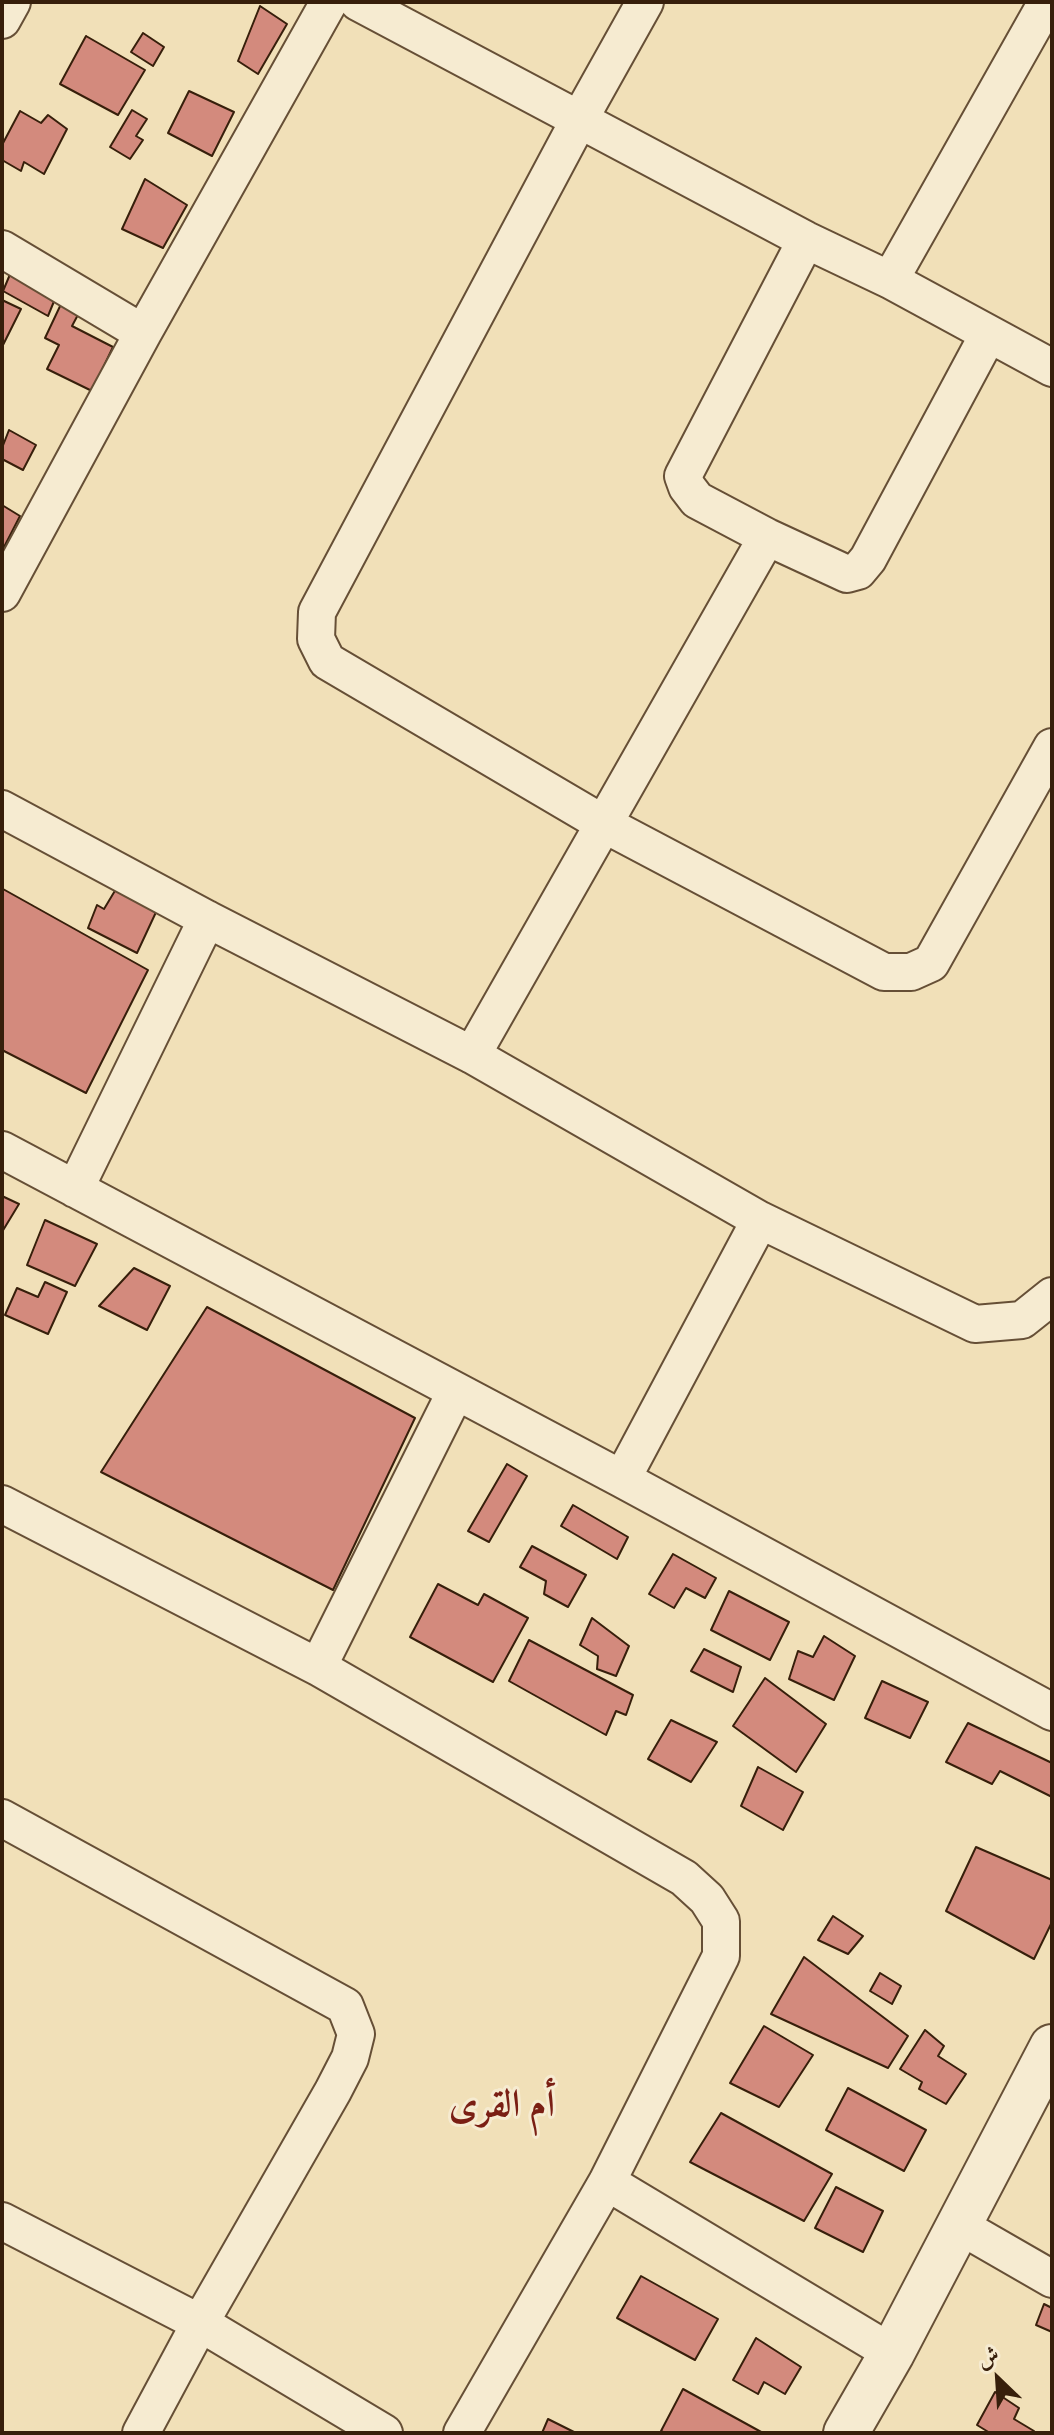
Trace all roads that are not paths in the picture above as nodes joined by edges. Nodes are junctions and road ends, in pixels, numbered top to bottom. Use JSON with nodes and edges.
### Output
{"nodes":[{"id":1,"x":12,"y":2,"type":"edge"},
{"id":2,"x":329,"y":2,"type":"edge"},
{"id":3,"x":358,"y":2,"type":"edge"},
{"id":4,"x":645,"y":2,"type":"edge"},
{"id":5,"x":1047,"y":2,"type":"edge"},
{"id":6,"x":2,"y":20,"type":"edge"},
{"id":7,"x":579,"y":120,"type":"junction"},
{"id":8,"x":806,"y":240,"type":"junction"},
{"id":9,"x":2,"y":249,"type":"edge"},
{"id":10,"x":890,"y":280,"type":"junction"},
{"id":11,"x":143,"y":333,"type":"junction"},
{"id":12,"x":988,"y":335,"type":"junction"},
{"id":13,"x":1052,"y":368,"type":"edge"},
{"id":14,"x":767,"y":537,"type":"junction"},
{"id":15,"x":2,"y":593,"type":"edge"},
{"id":16,"x":1052,"y":747,"type":"edge"},
{"id":17,"x":2,"y":809,"type":"edge"},
{"id":18,"x":604,"y":824,"type":"junction"},
{"id":19,"x":207,"y":919,"type":"junction"},
{"id":20,"x":472,"y":1055,"type":"junction"},
{"id":21,"x":2,"y":1150,"type":"edge"},
{"id":22,"x":75,"y":1189,"type":"junction"},
{"id":23,"x":760,"y":1220,"type":"junction"},
{"id":24,"x":1052,"y":1296,"type":"edge"},
{"id":25,"x":456,"y":1391,"type":"junction"},
{"id":26,"x":622,"y":1479,"type":"junction"},
{"id":27,"x":2,"y":1504,"type":"edge"},
{"id":28,"x":318,"y":1667,"type":"junction"},
{"id":29,"x":1052,"y":1712,"type":"edge"},
{"id":30,"x":2,"y":1818,"type":"edge"},
{"id":31,"x":1052,"y":2047,"type":"edge"},
{"id":32,"x":607,"y":2182,"type":"junction"},
{"id":33,"x":2,"y":2221,"type":"edge"},
{"id":34,"x":960,"y":2226,"type":"junction"},
{"id":35,"x":1052,"y":2279,"type":"edge"},
{"id":36,"x":200,"y":2323,"type":"junction"},
{"id":37,"x":892,"y":2353,"type":"junction"},
{"id":38,"x":141,"y":2433,"type":"edge"},
{"id":39,"x":384,"y":2433,"type":"edge"},
{"id":40,"x":462,"y":2433,"type":"edge"},
{"id":41,"x":846,"y":2433,"type":"edge"}],
"edges":[{"from":1,"to":6,"type":"street"},
{"from":2,"to":11,"type":"street"},
{"from":3,"to":7,"type":"street"},
{"from":4,"to":7,"type":"street"},
{"from":5,"to":10,"type":"street"},
{"from":7,"to":8,"type":"street"},
{"from":7,"to":18,"type":"street"},
{"from":8,"to":10,"type":"street"},
{"from":8,"to":14,"type":"street"},
{"from":9,"to":11,"type":"street"},
{"from":10,"to":12,"type":"street"},
{"from":11,"to":15,"type":"street"},
{"from":12,"to":13,"type":"street"},
{"from":12,"to":14,"type":"street"},
{"from":14,"to":18,"type":"street"},
{"from":16,"to":18,"type":"street"},
{"from":17,"to":19,"type":"street"},
{"from":18,"to":20,"type":"street"},
{"from":19,"to":20,"type":"street"},
{"from":19,"to":22,"type":"street"},
{"from":20,"to":23,"type":"street"},
{"from":21,"to":22,"type":"street"},
{"from":22,"to":25,"type":"street"},
{"from":23,"to":24,"type":"street"},
{"from":23,"to":26,"type":"street"},
{"from":25,"to":26,"type":"street"},
{"from":25,"to":28,"type":"street"},
{"from":26,"to":29,"type":"street"},
{"from":27,"to":28,"type":"street"},
{"from":28,"to":32,"type":"street"},
{"from":30,"to":36,"type":"street"},
{"from":31,"to":34,"type":"street"},
{"from":32,"to":37,"type":"street"},
{"from":32,"to":40,"type":"street"},
{"from":33,"to":36,"type":"street"},
{"from":34,"to":35,"type":"street"},
{"from":34,"to":37,"type":"street"},
{"from":36,"to":38,"type":"street"},
{"from":36,"to":39,"type":"street"},
{"from":37,"to":41,"type":"street"}]}
